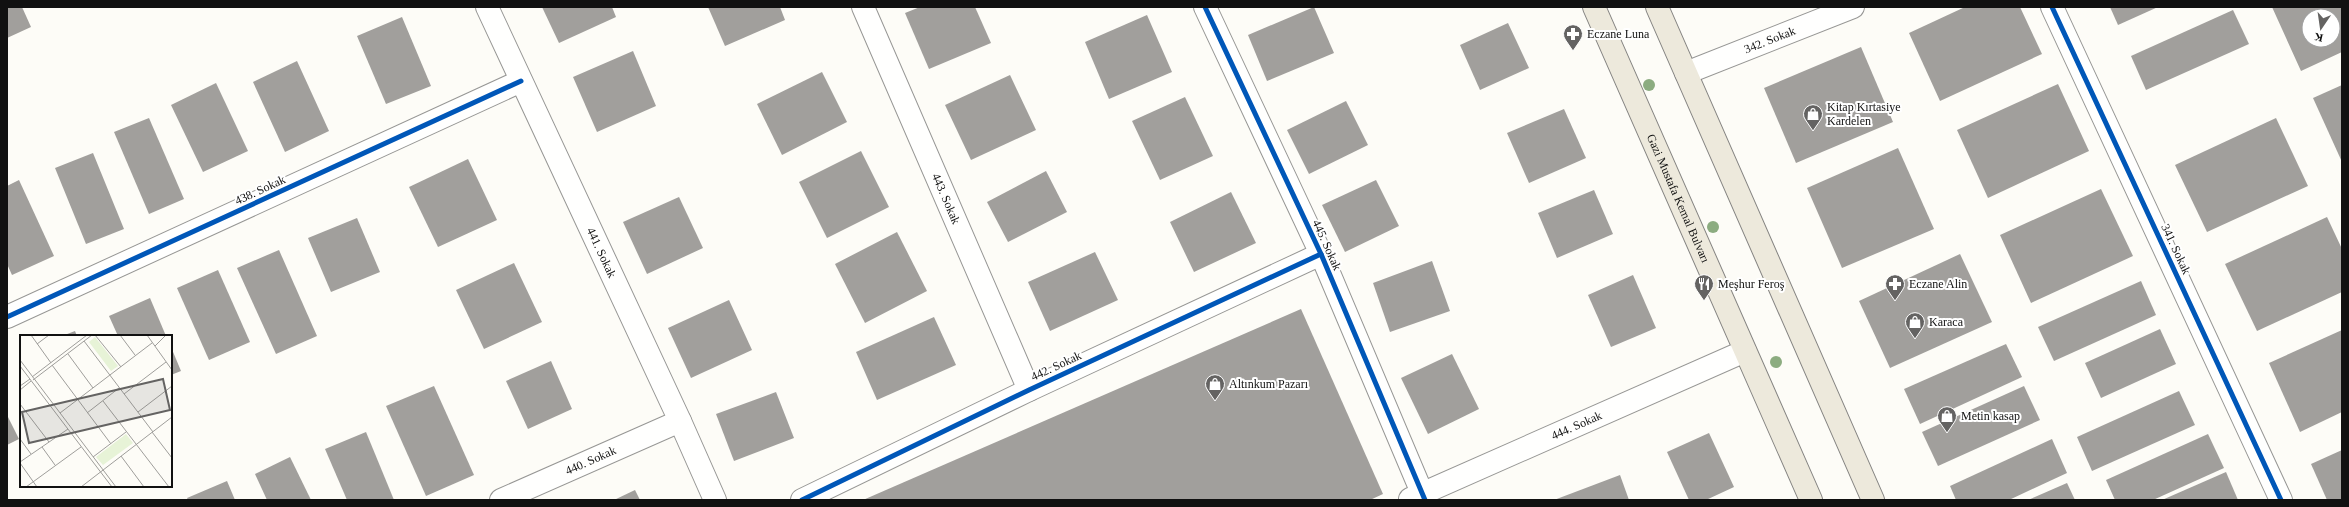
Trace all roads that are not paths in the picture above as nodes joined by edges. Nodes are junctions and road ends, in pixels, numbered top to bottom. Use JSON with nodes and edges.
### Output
{"nodes":[{"id":1,"x":487,"y":7,"type":"edge"},
{"id":2,"x":863,"y":7,"type":"edge"},
{"id":3,"x":1205,"y":7,"type":"edge"},
{"id":4,"x":1594,"y":7,"type":"edge"},
{"id":5,"x":1657,"y":7,"type":"edge"},
{"id":6,"x":1853,"y":7,"type":"edge"},
{"id":7,"x":2052,"y":7,"type":"edge"},
{"id":8,"x":1686,"y":73,"type":"junction"},
{"id":9,"x":521,"y":81,"type":"junction"},
{"id":10,"x":1321,"y":254,"type":"junction"},
{"id":11,"x":7,"y":317,"type":"edge"},
{"id":12,"x":1745,"y":351,"type":"junction"},
{"id":13,"x":1029,"y":390,"type":"junction"},
{"id":14,"x":680,"y":421,"type":"junction"},
{"id":15,"x":1419,"y":498,"type":"edge"},
{"id":16,"x":501,"y":500,"type":"edge"},
{"id":17,"x":715,"y":500,"type":"edge"},
{"id":18,"x":802,"y":500,"type":"edge"},
{"id":19,"x":1811,"y":500,"type":"edge"},
{"id":20,"x":1873,"y":500,"type":"edge"},
{"id":21,"x":2281,"y":500,"type":"edge"}],
"edges":[{"from":1,"to":9,"type":"street","name":"441. Sokak"},
{"from":2,"to":13,"type":"street","name":"443. Sokak"},
{"from":3,"to":10,"type":"street","name":"445. Sokak"},
{"from":4,"to":12,"type":"main road","name":"Gazi Mustafa Kemal Bulvarı"},
{"from":5,"to":8,"type":"main road"},
{"from":6,"to":8,"type":"street","name":"342. Sokak"},
{"from":7,"to":21,"type":"street","name":"341. Sokak"},
{"from":8,"to":20,"type":"main road"},
{"from":9,"to":11,"type":"street","name":"438. Sokak"},
{"from":9,"to":14,"type":"street","name":"441. Sokak"},
{"from":10,"to":13,"type":"street","name":"442. Sokak"},
{"from":10,"to":15,"type":"street","name":"445. Sokak"},
{"from":12,"to":15,"type":"street","name":"444. Sokak"},
{"from":12,"to":19,"type":"main road","name":"Gazi Mustafa Kemal Bulvarı"},
{"from":13,"to":18,"type":"street","name":"442. Sokak"},
{"from":14,"to":16,"type":"street","name":"440. Sokak"},
{"from":14,"to":17,"type":"street","name":"441. Sokak"}]}
